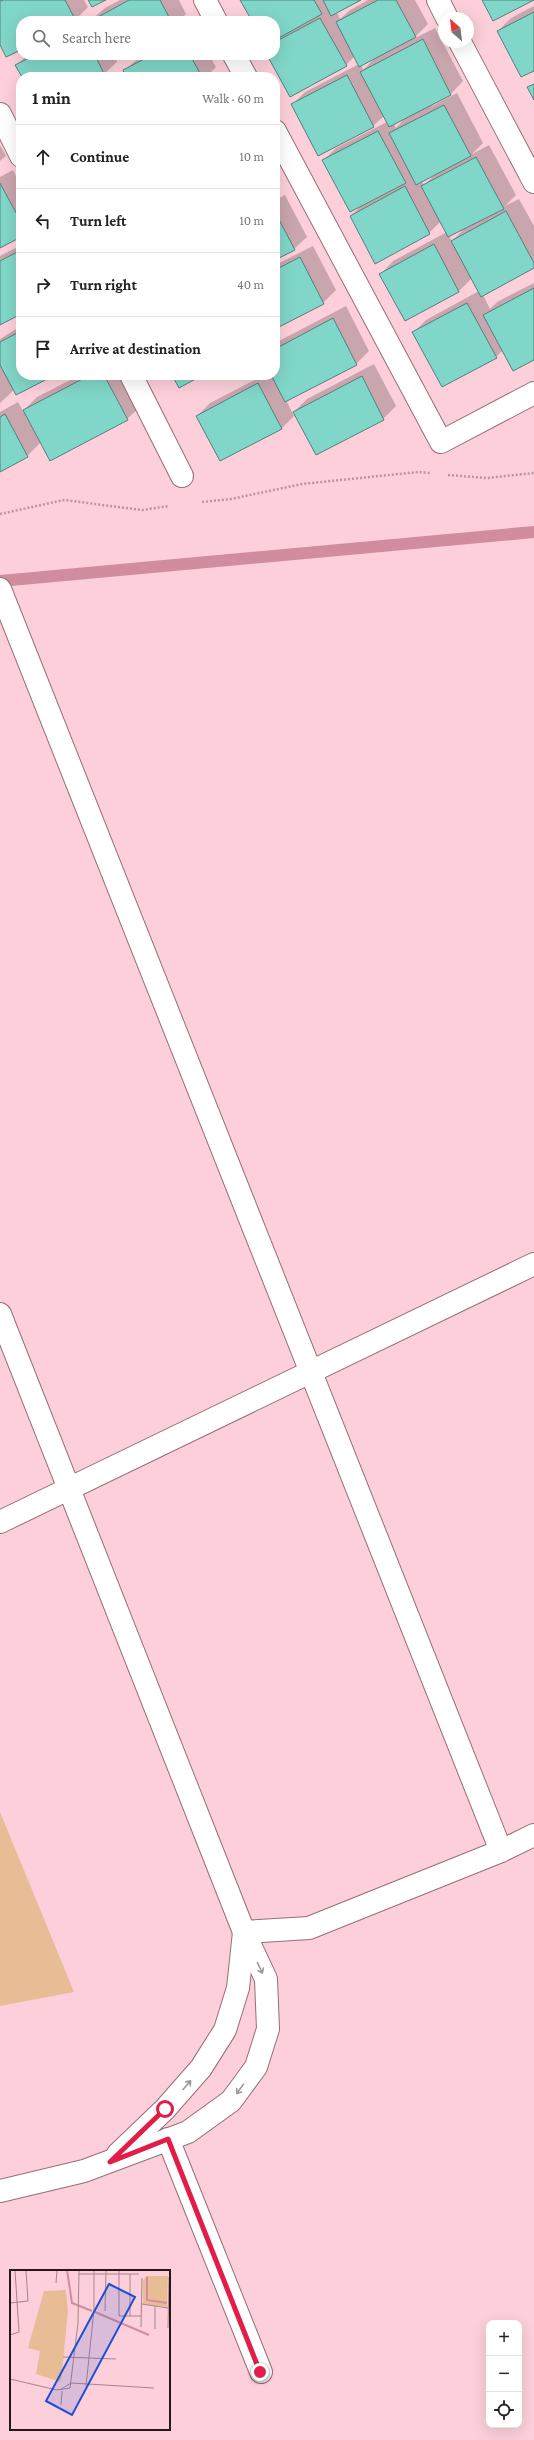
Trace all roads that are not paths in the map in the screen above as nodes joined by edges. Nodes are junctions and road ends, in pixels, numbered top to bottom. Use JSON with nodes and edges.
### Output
{"nodes":[{"id":1,"x":205,"y":0,"type":"edge"},
{"id":2,"x":438,"y":0,"type":"edge"},
{"id":3,"x":445,"y":12,"type":"edge"},
{"id":4,"x":213,"y":16,"type":"edge"},
{"id":5,"x":463,"y":48,"type":"edge"},
{"id":6,"x":237,"y":60,"type":"edge"},
{"id":7,"x":243,"y":72,"type":"edge"},
{"id":8,"x":0,"y":114,"type":"edge"},
{"id":9,"x":280,"y":140,"type":"edge"},
{"id":10,"x":16,"y":146,"type":"edge"},
{"id":11,"x":534,"y":182,"type":"edge"},
{"id":12,"x":134,"y":380,"type":"edge"},
{"id":13,"x":534,"y":393,"type":"edge"},
{"id":14,"x":182,"y":476,"type":"dead end"},
{"id":15,"x":2,"y":594,"type":"edge"},
{"id":16,"x":534,"y":1264,"type":"edge"},
{"id":17,"x":0,"y":1314,"type":"edge"},
{"id":18,"x":311,"y":1372,"type":"junction"},
{"id":19,"x":69,"y":1489,"type":"junction"},
{"id":20,"x":0,"y":1522,"type":"edge"},
{"id":21,"x":534,"y":1834,"type":"edge"},
{"id":22,"x":501,"y":1851,"type":"junction"},
{"id":23,"x":244,"y":1932,"type":"junction"},
{"id":24,"x":168,"y":2139,"type":"junction"},
{"id":25,"x":110,"y":2162,"type":"junction"},
{"id":26,"x":0,"y":2191,"type":"edge"},
{"id":27,"x":260,"y":2372,"type":"dead end"}],
"edges":[{"from":1,"to":4,"type":"street"},
{"from":2,"to":3,"type":"street"},
{"from":5,"to":11,"type":"street"},
{"from":6,"to":7,"type":"street"},
{"from":8,"to":10,"type":"street"},
{"from":9,"to":13,"type":"street"},
{"from":12,"to":14,"type":"street"},
{"from":15,"to":18,"type":"street"},
{"from":16,"to":18,"type":"street"},
{"from":17,"to":19,"type":"street"},
{"from":18,"to":19,"type":"street"},
{"from":18,"to":22,"type":"street"},
{"from":19,"to":20,"type":"street"},
{"from":19,"to":23,"type":"street"},
{"from":21,"to":22,"type":"street"},
{"from":22,"to":23,"type":"street"},
{"from":23,"to":24,"type":"street","one_way":true},
{"from":25,"to":23,"type":"street","one_way":true},
{"from":24,"to":25,"type":"street"},
{"from":24,"to":27,"type":"street"},
{"from":25,"to":26,"type":"street"}]}
